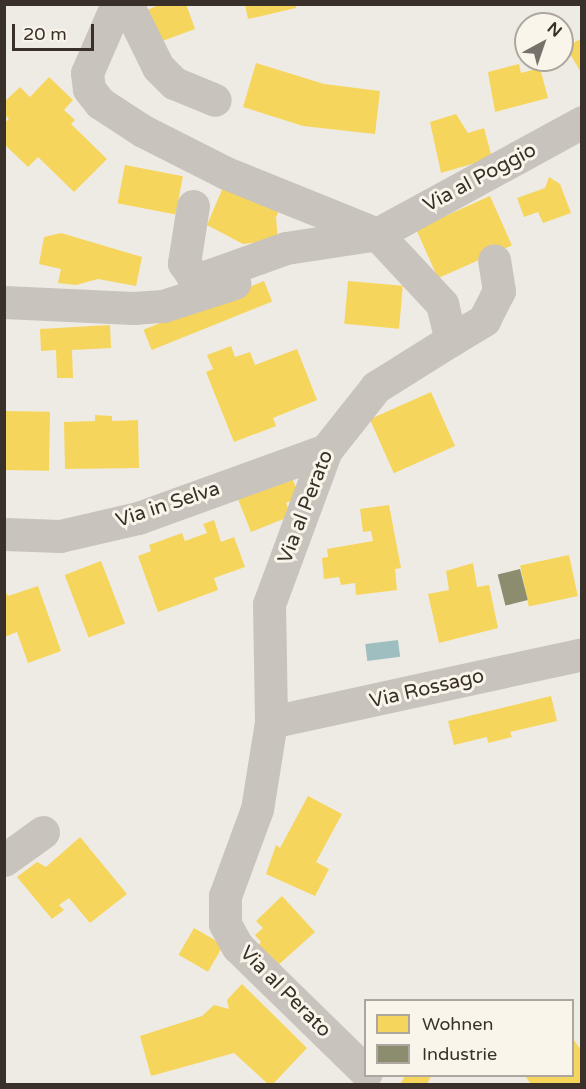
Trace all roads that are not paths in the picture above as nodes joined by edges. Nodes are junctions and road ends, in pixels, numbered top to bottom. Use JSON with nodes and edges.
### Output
{"nodes":[{"id":1,"x":117,"y":4,"type":"edge"},
{"id":2,"x":127,"y":4,"type":"edge"},
{"id":3,"x":215,"y":100,"type":"dead end"},
{"id":4,"x":582,"y":122,"type":"edge"},
{"id":5,"x":193,"y":206,"type":"dead end"},
{"id":6,"x":377,"y":234,"type":"junction"},
{"id":7,"x":494,"y":260,"type":"dead end"},
{"id":8,"x":4,"y":302,"type":"edge"},
{"id":9,"x":451,"y":340,"type":"junction"},
{"id":10,"x":326,"y":450,"type":"junction"},
{"id":11,"x":4,"y":534,"type":"edge"},
{"id":12,"x":582,"y":654,"type":"edge"},
{"id":13,"x":271,"y":723,"type":"junction"},
{"id":14,"x":43,"y":832,"type":"dead end"},
{"id":15,"x":4,"y":860,"type":"edge"},
{"id":16,"x":364,"y":1070,"type":"edge"}],
"edges":[{"from":1,"to":6,"type":"street"},
{"from":2,"to":3,"type":"street"},
{"from":4,"to":6,"type":"street","name":"Via al Poggio"},
{"from":5,"to":6,"type":"street"},
{"from":6,"to":8,"type":"street"},
{"from":6,"to":9,"type":"street"},
{"from":7,"to":9,"type":"street","name":"Via al Perato"},
{"from":9,"to":10,"type":"street","name":"Via al Perato"},
{"from":10,"to":11,"type":"street","name":"Via in Selva"},
{"from":10,"to":13,"type":"street","name":"Via al Perato"},
{"from":12,"to":13,"type":"street","name":"Via Rossago"},
{"from":13,"to":16,"type":"street","name":"Via al Perato"},
{"from":14,"to":15,"type":"street"}]}
